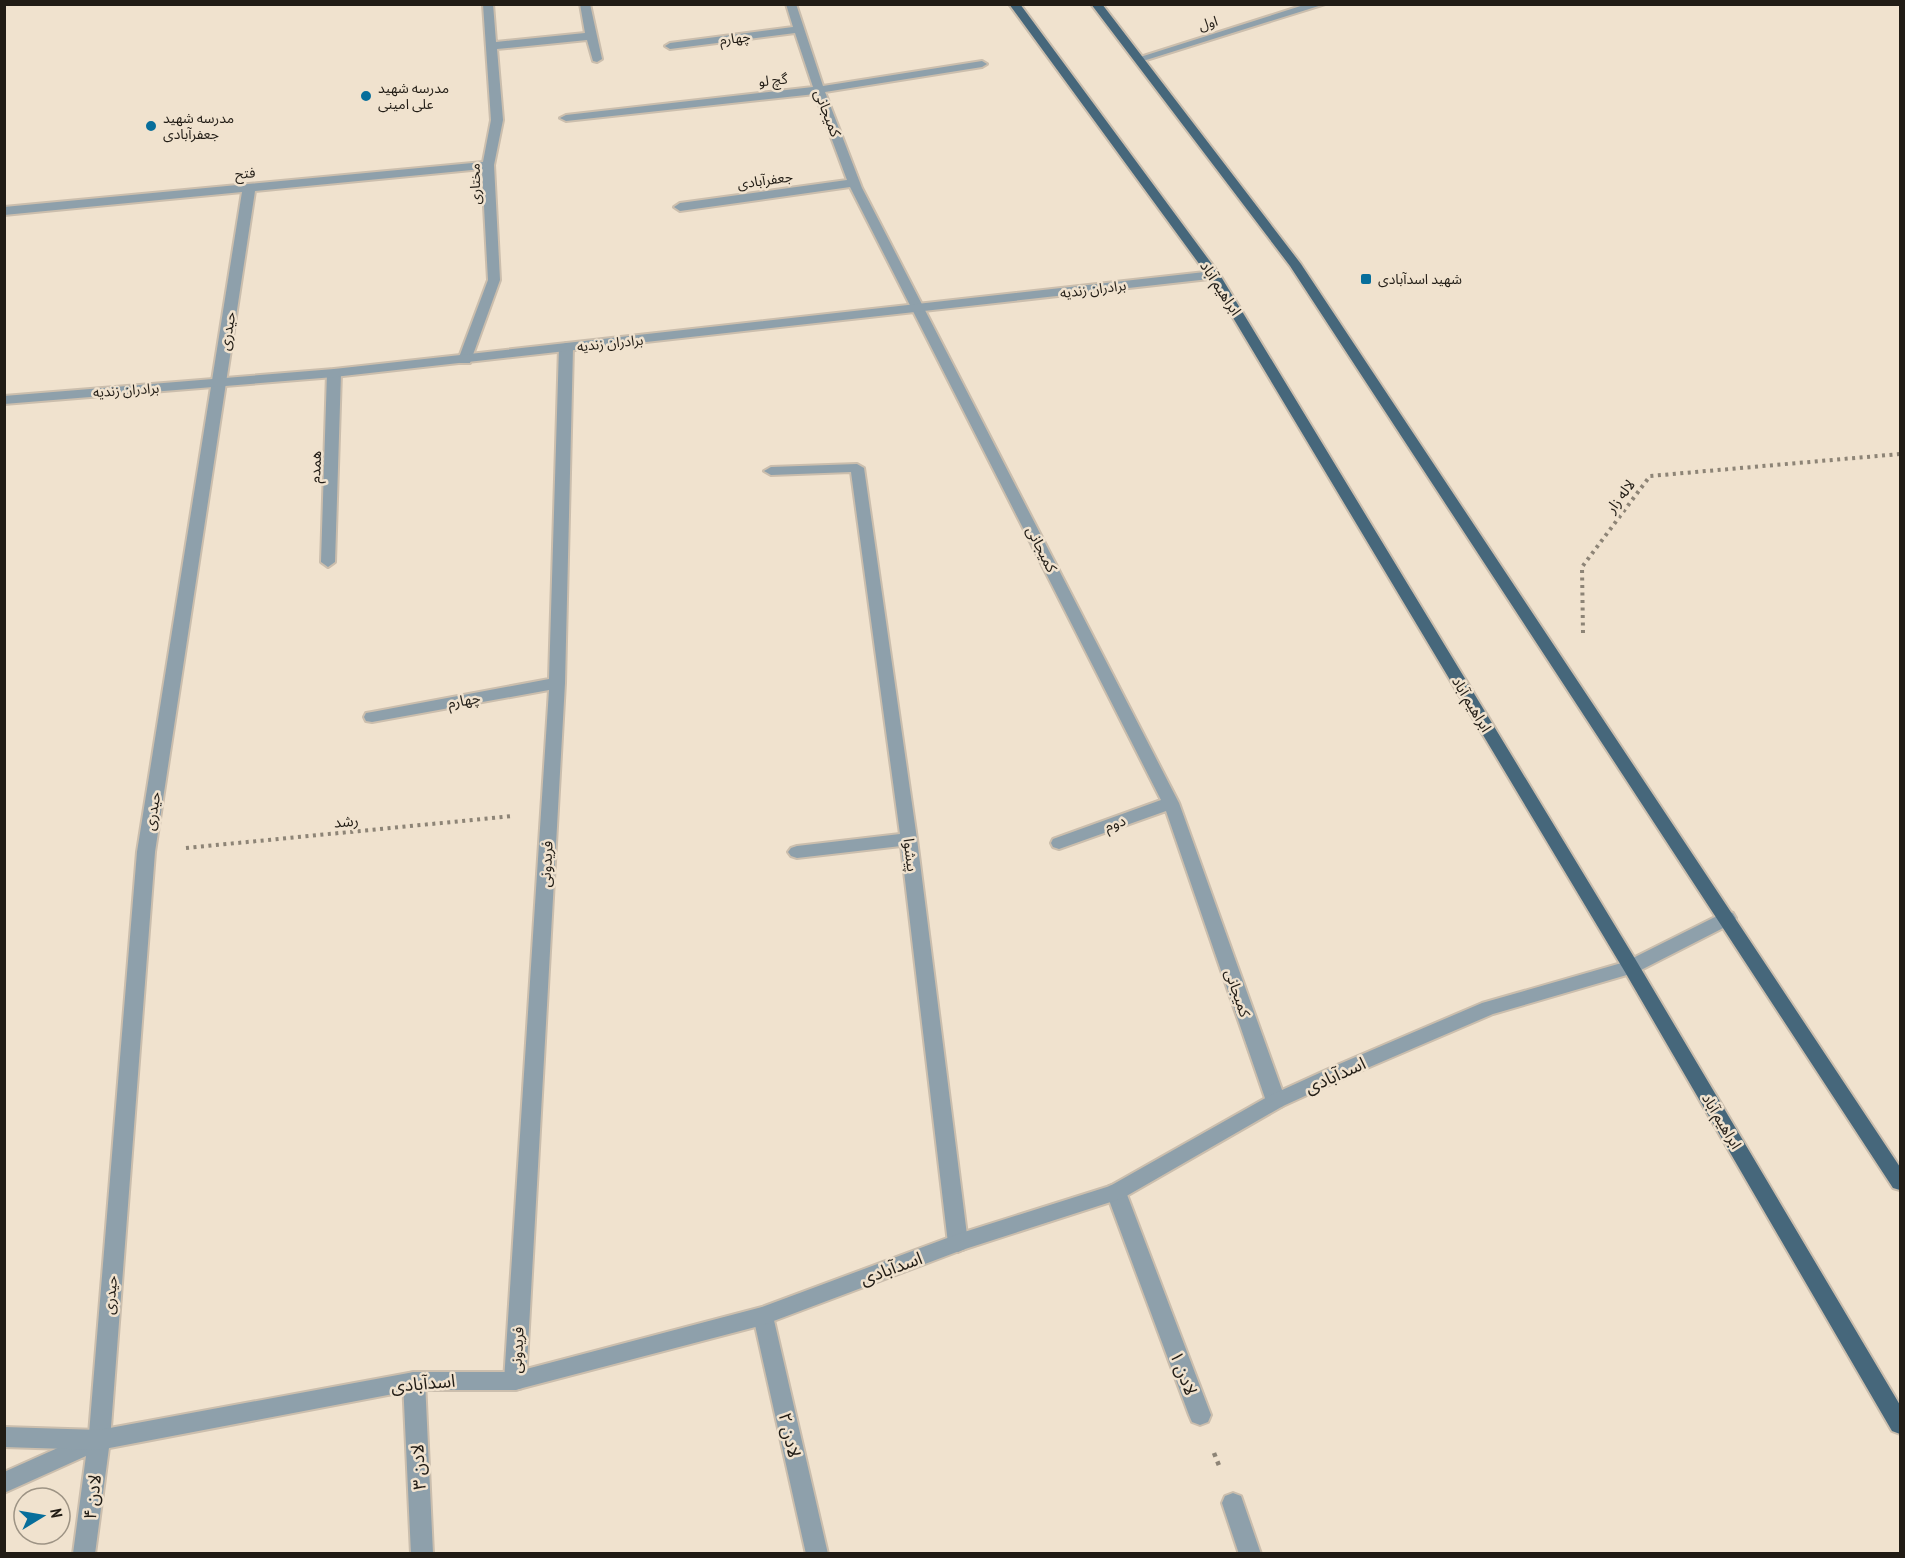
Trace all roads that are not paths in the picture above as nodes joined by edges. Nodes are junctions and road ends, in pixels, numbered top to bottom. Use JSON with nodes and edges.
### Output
{"nodes":[{"id":1,"x":488,"y":4,"type":"edge"},
{"id":2,"x":585,"y":4,"type":"edge"},
{"id":3,"x":791,"y":4,"type":"edge"},
{"id":4,"x":1014,"y":4,"type":"edge"},
{"id":5,"x":1096,"y":4,"type":"edge"},
{"id":6,"x":1320,"y":4,"type":"edge"},
{"id":7,"x":799,"y":29,"type":"junction"},
{"id":8,"x":591,"y":36,"type":"junction"},
{"id":9,"x":491,"y":46,"type":"junction"},
{"id":10,"x":670,"y":46,"type":"dead end"},
{"id":11,"x":597,"y":59,"type":"dead end"},
{"id":12,"x":1139,"y":59,"type":"junction"},
{"id":13,"x":982,"y":64,"type":"dead end"},
{"id":14,"x":819,"y":90,"type":"junction"},
{"id":15,"x":566,"y":118,"type":"dead end"},
{"id":16,"x":488,"y":165,"type":"junction"},
{"id":17,"x":855,"y":183,"type":"junction"},
{"id":18,"x":249,"y":188,"type":"junction"},
{"id":19,"x":680,"y":207,"type":"dead end"},
{"id":20,"x":4,"y":211,"type":"edge"},
{"id":21,"x":1214,"y":275,"type":"junction"},
{"id":22,"x":919,"y":309,"type":"junction"},
{"id":23,"x":566,"y":347,"type":"junction"},
{"id":24,"x":465,"y":360,"type":"junction"},
{"id":25,"x":334,"y":374,"type":"junction"},
{"id":26,"x":218,"y":383,"type":"junction"},
{"id":27,"x":4,"y":400,"type":"edge"},
{"id":28,"x":771,"y":471,"type":"dead end"},
{"id":29,"x":328,"y":562,"type":"dead end"},
{"id":30,"x":557,"y":683,"type":"junction"},
{"id":31,"x":372,"y":717,"type":"dead end"},
{"id":32,"x":1171,"y":803,"type":"junction"},
{"id":33,"x":909,"y":839,"type":"junction"},
{"id":34,"x":1059,"y":843,"type":"dead end"},
{"id":35,"x":797,"y":852,"type":"dead end"},
{"id":36,"x":1727,"y":918,"type":"junction"},
{"id":37,"x":1631,"y":967,"type":"junction"},
{"id":38,"x":1276,"y":1101,"type":"junction"},
{"id":39,"x":1900,"y":1182,"type":"edge"},
{"id":40,"x":1116,"y":1192,"type":"junction"},
{"id":41,"x":958,"y":1243,"type":"junction"},
{"id":42,"x":763,"y":1316,"type":"junction"},
{"id":43,"x":414,"y":1381,"type":"junction"},
{"id":44,"x":515,"y":1381,"type":"junction"},
{"id":45,"x":1200,"y":1415,"type":"road end"},
{"id":46,"x":1900,"y":1424,"type":"edge"},
{"id":47,"x":4,"y":1437,"type":"edge"},
{"id":48,"x":99,"y":1440,"type":"junction"},
{"id":49,"x":4,"y":1484,"type":"edge"},
{"id":50,"x":1233,"y":1503,"type":"road end"},
{"id":51,"x":84,"y":1554,"type":"edge"},
{"id":52,"x":422,"y":1554,"type":"edge"},
{"id":53,"x":817,"y":1554,"type":"edge"},
{"id":54,"x":1250,"y":1554,"type":"edge"}],
"edges":[{"from":1,"to":9,"type":"street","name":"مختاری"},
{"from":2,"to":8,"type":"street"},
{"from":3,"to":7,"type":"street","name":"کمیجانی"},
{"from":4,"to":21,"type":"main road","name":"ابراهیم آباد"},
{"from":5,"to":12,"type":"main road"},
{"from":6,"to":12,"type":"street","name":"اول"},
{"from":7,"to":10,"type":"street","name":"چهارم"},
{"from":7,"to":14,"type":"street","name":"کمیجانی"},
{"from":8,"to":9,"type":"street"},
{"from":8,"to":11,"type":"street"},
{"from":9,"to":16,"type":"street","name":"مختاری"},
{"from":12,"to":36,"type":"main road"},
{"from":13,"to":14,"type":"street","name":"گچ لو"},
{"from":14,"to":15,"type":"street","name":"گچ لو"},
{"from":14,"to":17,"type":"street","name":"کمیجانی"},
{"from":16,"to":18,"type":"street","name":"فتح"},
{"from":16,"to":24,"type":"street","name":"مختاری"},
{"from":17,"to":19,"type":"street","name":"جعفرآبادی"},
{"from":17,"to":22,"type":"street","name":"کمیجانی"},
{"from":18,"to":20,"type":"street","name":"فتح"},
{"from":18,"to":26,"type":"street","name":"حیدری"},
{"from":21,"to":22,"type":"street","name":"برادران زندیه"},
{"from":21,"to":37,"type":"main road","name":"ابراهیم آباد"},
{"from":22,"to":23,"type":"street","name":"برادران زندیه"},
{"from":22,"to":32,"type":"street","name":"کمیجانی"},
{"from":23,"to":24,"type":"street","name":"برادران زندیه"},
{"from":23,"to":30,"type":"street","name":"فریدونی"},
{"from":24,"to":25,"type":"street","name":"برادران زندیه"},
{"from":25,"to":26,"type":"street","name":"برادران زندیه"},
{"from":25,"to":29,"type":"street","name":"همدم"},
{"from":26,"to":27,"type":"street","name":"برادران زندیه"},
{"from":26,"to":48,"type":"street","name":"حیدری"},
{"from":28,"to":33,"type":"street","name":"پیشوا"},
{"from":30,"to":31,"type":"street","name":"چهارم"},
{"from":30,"to":44,"type":"street","name":"فریدونی"},
{"from":32,"to":34,"type":"street","name":"دوم"},
{"from":32,"to":38,"type":"street","name":"کمیجانی"},
{"from":33,"to":35,"type":"street"},
{"from":33,"to":41,"type":"street","name":"پیشوا"},
{"from":36,"to":37,"type":"street","name":"اسدآبادی"},
{"from":36,"to":39,"type":"main road"},
{"from":37,"to":38,"type":"street","name":"اسدآبادی"},
{"from":37,"to":46,"type":"main road","name":"ابراهیم آباد"},
{"from":38,"to":40,"type":"street","name":"اسدآبادی"},
{"from":40,"to":41,"type":"street","name":"اسدآبادی"},
{"from":40,"to":45,"type":"street","name":"لادن ۱"},
{"from":41,"to":42,"type":"street","name":"اسدآبادی"},
{"from":42,"to":44,"type":"street","name":"اسدآبادی"},
{"from":42,"to":53,"type":"street","name":"لادن ۲"},
{"from":43,"to":44,"type":"street","name":"اسدآبادی"},
{"from":43,"to":48,"type":"street","name":"اسدآبادی"},
{"from":43,"to":52,"type":"street","name":"لادن ۳"},
{"from":47,"to":48,"type":"street","name":"اسدآبادی"},
{"from":48,"to":49,"type":"street"},
{"from":48,"to":51,"type":"street","name":"لادن ۴"},
{"from":50,"to":54,"type":"street"}]}
